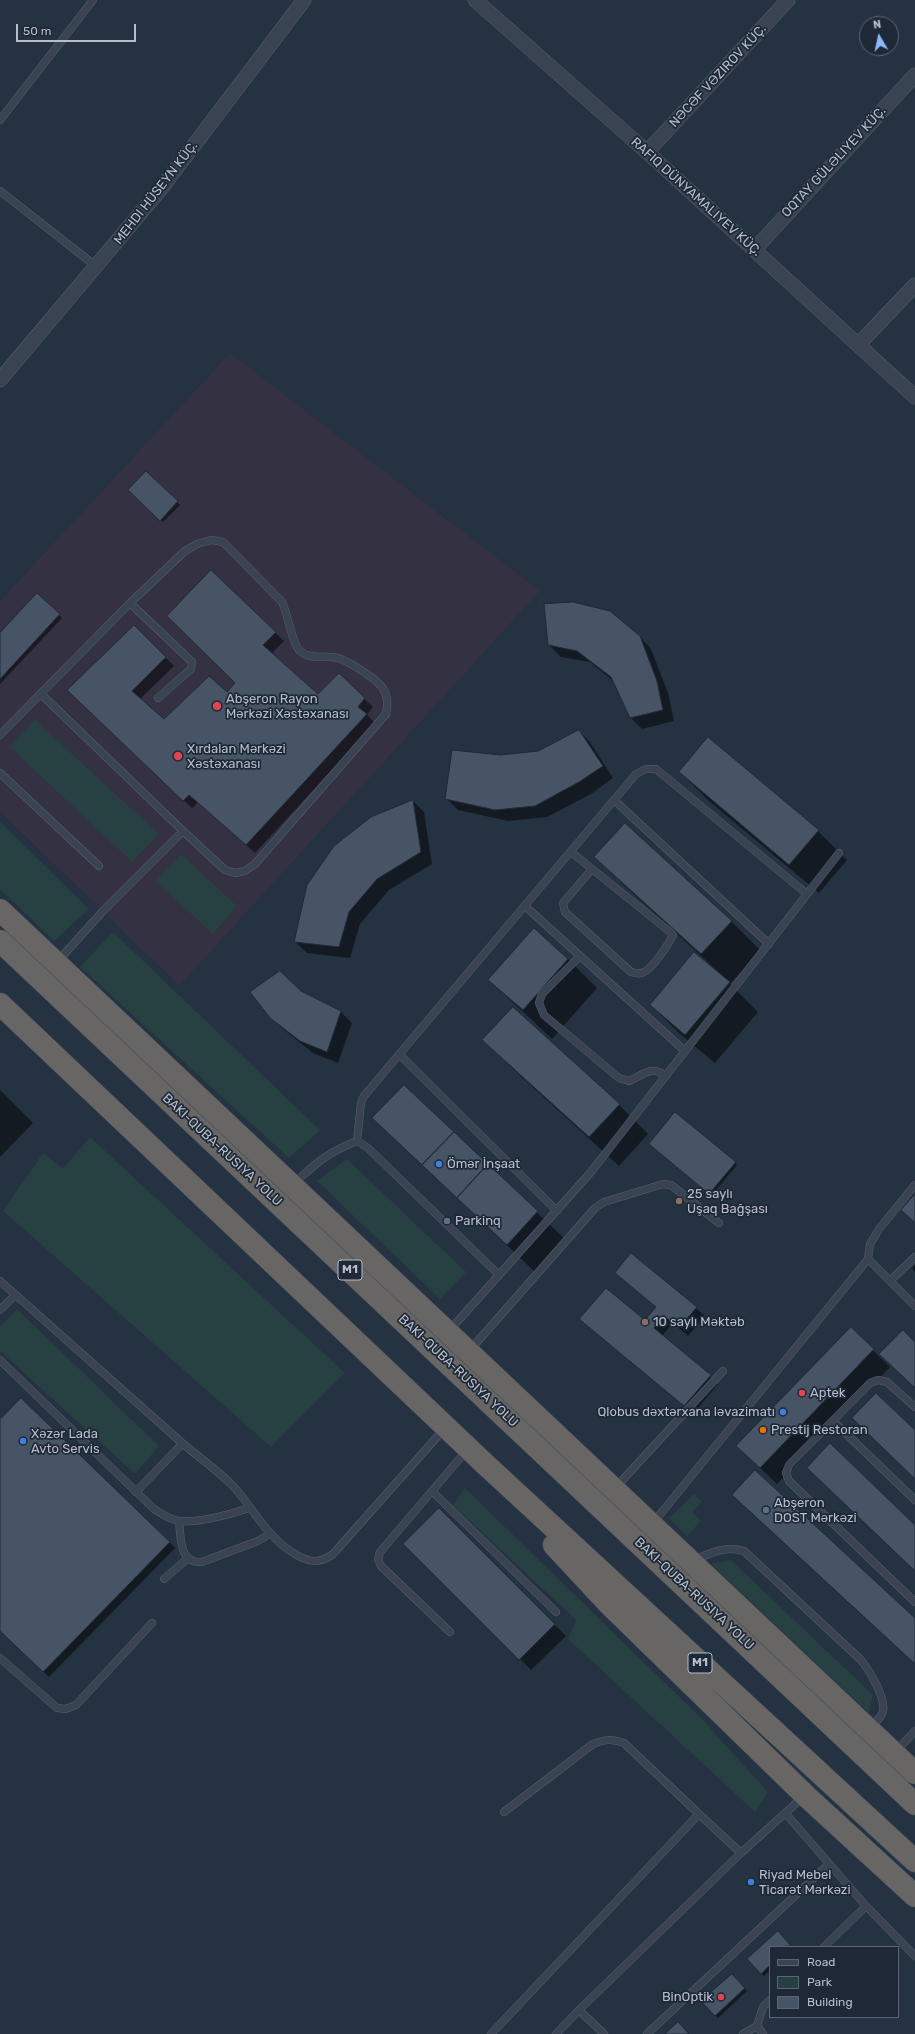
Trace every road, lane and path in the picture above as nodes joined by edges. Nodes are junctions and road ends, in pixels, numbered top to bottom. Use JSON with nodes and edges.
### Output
{"nodes":[{"id":1,"x":93,"y":0,"type":"edge"},
{"id":2,"x":304,"y":0,"type":"edge"},
{"id":3,"x":474,"y":0,"type":"edge"},
{"id":4,"x":788,"y":0,"type":"edge"},
{"id":5,"x":915,"y":75,"type":"edge"},
{"id":6,"x":0,"y":120,"type":"edge"},
{"id":7,"x":647,"y":152,"type":"junction"},
{"id":8,"x":0,"y":191,"type":"edge"},
{"id":9,"x":754,"y":250,"type":"junction"},
{"id":10,"x":97,"y":267,"type":"junction"},
{"id":11,"x":915,"y":285,"type":"edge"},
{"id":12,"x":858,"y":345,"type":"junction"},
{"id":13,"x":0,"y":380,"type":"edge"},
{"id":14,"x":915,"y":397,"type":"edge"},
{"id":15,"x":130,"y":603,"type":"junction"},
{"id":16,"x":41,"y":694,"type":"junction"},
{"id":17,"x":158,"y":698,"type":"dead end"},
{"id":18,"x":0,"y":735,"type":"edge"},
{"id":19,"x":0,"y":773,"type":"edge"},
{"id":20,"x":614,"y":800,"type":"junction"},
{"id":21,"x":183,"y":831,"type":"junction"},
{"id":22,"x":571,"y":852,"type":"junction"},
{"id":23,"x":838,"y":853,"type":"dead end"},
{"id":24,"x":99,"y":866,"type":"dead end"},
{"id":25,"x":592,"y":869,"type":"junction"},
{"id":26,"x":807,"y":894,"type":"junction"},
{"id":27,"x":525,"y":906,"type":"junction"},
{"id":28,"x":0,"y":910,"type":"edge"},
{"id":29,"x":0,"y":941,"type":"edge"},
{"id":30,"x":769,"y":944,"type":"junction"},
{"id":31,"x":580,"y":956,"type":"junction"},
{"id":32,"x":57,"y":963,"type":"junction"},
{"id":33,"x":0,"y":1004,"type":"edge"},
{"id":34,"x":685,"y":1051,"type":"junction"},
{"id":35,"x":399,"y":1054,"type":"junction"},
{"id":36,"x":666,"y":1076,"type":"junction"},
{"id":37,"x":357,"y":1141,"type":"junction"},
{"id":38,"x":292,"y":1185,"type":"junction"},
{"id":39,"x":915,"y":1185,"type":"edge"},
{"id":40,"x":557,"y":1211,"type":"junction"},
{"id":41,"x":719,"y":1223,"type":"dead end"},
{"id":42,"x":915,"y":1257,"type":"edge"},
{"id":43,"x":868,"y":1259,"type":"junction"},
{"id":44,"x":499,"y":1275,"type":"junction"},
{"id":45,"x":0,"y":1281,"type":"edge"},
{"id":46,"x":890,"y":1281,"type":"junction"},
{"id":47,"x":15,"y":1295,"type":"junction"},
{"id":48,"x":915,"y":1306,"type":"edge"},
{"id":49,"x":0,"y":1310,"type":"edge"},
{"id":50,"x":448,"y":1332,"type":"junction"},
{"id":51,"x":468,"y":1352,"type":"junction"},
{"id":52,"x":0,"y":1360,"type":"edge"},
{"id":53,"x":722,"y":1371,"type":"dead end"},
{"id":54,"x":915,"y":1407,"type":"edge"},
{"id":55,"x":833,"y":1421,"type":"junction"},
{"id":56,"x":446,"y":1427,"type":"junction"},
{"id":57,"x":182,"y":1444,"type":"junction"},
{"id":58,"x":468,"y":1448,"type":"junction"},
{"id":59,"x":486,"y":1465,"type":"junction"},
{"id":60,"x":614,"y":1489,"type":"junction"},
{"id":61,"x":432,"y":1490,"type":"junction"},
{"id":62,"x":136,"y":1492,"type":"junction"},
{"id":63,"x":915,"y":1500,"type":"edge"},
{"id":64,"x":249,"y":1508,"type":"junction"},
{"id":65,"x":178,"y":1521,"type":"junction"},
{"id":66,"x":652,"y":1524,"type":"junction"},
{"id":67,"x":269,"y":1534,"type":"junction"},
{"id":68,"x":187,"y":1559,"type":"junction"},
{"id":69,"x":690,"y":1562,"type":"junction"},
{"id":70,"x":164,"y":1579,"type":"dead end"},
{"id":71,"x":915,"y":1602,"type":"edge"},
{"id":72,"x":556,"y":1612,"type":"dead end"},
{"id":73,"x":152,"y":1624,"type":"dead end"},
{"id":74,"x":450,"y":1632,"type":"dead end"},
{"id":75,"x":0,"y":1658,"type":"edge"},
{"id":76,"x":869,"y":1730,"type":"junction"},
{"id":77,"x":915,"y":1731,"type":"edge"},
{"id":78,"x":894,"y":1753,"type":"junction"},
{"id":79,"x":915,"y":1773,"type":"edge"},
{"id":80,"x":805,"y":1795,"type":"junction"},
{"id":81,"x":915,"y":1804,"type":"edge"},
{"id":82,"x":504,"y":1812,"type":"dead end"},
{"id":83,"x":698,"y":1814,"type":"junction"},
{"id":84,"x":786,"y":1814,"type":"junction"},
{"id":85,"x":741,"y":1853,"type":"junction"},
{"id":86,"x":915,"y":1861,"type":"edge"},
{"id":87,"x":829,"y":1864,"type":"junction"},
{"id":88,"x":915,"y":1896,"type":"edge"},
{"id":89,"x":866,"y":1906,"type":"junction"},
{"id":90,"x":825,"y":1946,"type":"edge"},
{"id":91,"x":915,"y":1956,"type":"edge"},
{"id":92,"x":769,"y":2001,"type":"edge"},
{"id":93,"x":579,"y":2010,"type":"junction"},
{"id":94,"x":757,"y":2026,"type":"junction"},
{"id":95,"x":490,"y":2034,"type":"edge"},
{"id":96,"x":556,"y":2034,"type":"edge"},
{"id":97,"x":604,"y":2034,"type":"edge"},
{"id":98,"x":647,"y":2034,"type":"edge"},
{"id":99,"x":743,"y":2034,"type":"edge"},
{"id":100,"x":763,"y":2034,"type":"edge"}],
"edges":[{"from":1,"to":6,"type":"lane"},
{"from":2,"to":10,"type":"street","name":"MEHDI HÜSEYN KÜÇ."},
{"from":3,"to":7,"type":"street"},
{"from":4,"to":7,"type":"street","name":"NƏCƏF VƏZIROV KÜÇ."},
{"from":5,"to":9,"type":"street","name":"OQTAY GÜLƏLIYEV KÜÇ."},
{"from":7,"to":9,"type":"street"},
{"from":8,"to":10,"type":"lane"},
{"from":9,"to":12,"type":"street"},
{"from":10,"to":13,"type":"street","name":"MEHDI HÜSEYN KÜÇ."},
{"from":11,"to":12,"type":"street"},
{"from":12,"to":14,"type":"street"},
{"from":15,"to":16,"type":"lane"},
{"from":15,"to":17,"type":"lane"},
{"from":15,"to":21,"type":"lane"},
{"from":16,"to":18,"type":"lane"},
{"from":16,"to":21,"type":"lane"},
{"from":19,"to":24,"type":"lane"},
{"from":20,"to":22,"type":"lane"},
{"from":20,"to":26,"type":"lane"},
{"from":20,"to":30,"type":"lane"},
{"from":21,"to":32,"type":"lane"},
{"from":22,"to":25,"type":"lane"},
{"from":22,"to":27,"type":"lane"},
{"from":23,"to":26,"type":"lane"},
{"from":25,"to":25,"type":"lane"},
{"from":26,"to":30,"type":"lane"},
{"from":27,"to":31,"type":"lane"},
{"from":27,"to":35,"type":"lane"},
{"from":28,"to":32,"type":"highway"},
{"from":29,"to":81,"type":"highway","number":"M1"},
{"from":30,"to":34,"type":"lane"},
{"from":31,"to":34,"type":"lane"},
{"from":31,"to":36,"type":"lane"},
{"from":32,"to":38,"type":"highway"},
{"from":33,"to":56,"type":"highway","number":"M1"},
{"from":34,"to":36,"type":"lane"},
{"from":35,"to":37,"type":"lane"},
{"from":35,"to":40,"type":"lane"},
{"from":36,"to":40,"type":"lane"},
{"from":37,"to":38,"type":"lane"},
{"from":37,"to":44,"type":"lane"},
{"from":38,"to":50,"type":"highway"},
{"from":39,"to":43,"type":"lane"},
{"from":40,"to":44,"type":"lane"},
{"from":41,"to":51,"type":"lane"},
{"from":42,"to":46,"type":"lane"},
{"from":43,"to":46,"type":"lane"},
{"from":43,"to":66,"type":"lane"},
{"from":44,"to":50,"type":"lane"},
{"from":45,"to":47,"type":"lane"},
{"from":46,"to":48,"type":"lane"},
{"from":47,"to":49,"type":"lane"},
{"from":47,"to":57,"type":"lane"},
{"from":50,"to":51,"type":"highway"},
{"from":51,"to":60,"type":"highway"},
{"from":52,"to":62,"type":"lane"},
{"from":53,"to":60,"type":"lane"},
{"from":54,"to":55,"type":"lane"},
{"from":55,"to":63,"type":"lane"},
{"from":55,"to":71,"type":"lane"},
{"from":56,"to":58,"type":"highway","number":"M1"},
{"from":56,"to":67,"type":"lane"},
{"from":57,"to":62,"type":"lane"},
{"from":57,"to":64,"type":"lane"},
{"from":58,"to":59,"type":"highway","number":"M1"},
{"from":58,"to":61,"type":"lane"},
{"from":59,"to":80,"type":"highway"},
{"from":59,"to":86,"type":"highway","number":"M1"},
{"from":60,"to":66,"type":"highway"},
{"from":61,"to":72,"type":"lane"},
{"from":61,"to":74,"type":"lane"},
{"from":62,"to":65,"type":"lane"},
{"from":64,"to":65,"type":"lane"},
{"from":64,"to":67,"type":"lane"},
{"from":65,"to":68,"type":"lane"},
{"from":66,"to":69,"type":"highway"},
{"from":67,"to":68,"type":"lane"},
{"from":68,"to":70,"type":"lane"},
{"from":69,"to":76,"type":"highway"},
{"from":69,"to":76,"type":"lane"},
{"from":73,"to":75,"type":"lane"},
{"from":76,"to":78,"type":"highway"},
{"from":77,"to":78,"type":"lane"},
{"from":78,"to":79,"type":"highway"},
{"from":80,"to":84,"type":"lane"},
{"from":80,"to":88,"type":"highway"},
{"from":82,"to":83,"type":"lane"},
{"from":83,"to":85,"type":"lane"},
{"from":83,"to":95,"type":"lane"},
{"from":84,"to":85,"type":"lane"},
{"from":84,"to":87,"type":"lane"},
{"from":85,"to":93,"type":"lane"},
{"from":87,"to":89,"type":"lane"},
{"from":87,"to":98,"type":"lane"},
{"from":89,"to":90,"type":"lane"},
{"from":89,"to":91,"type":"lane"},
{"from":92,"to":94,"type":"lane"},
{"from":93,"to":96,"type":"lane"},
{"from":93,"to":97,"type":"lane"},
{"from":94,"to":99,"type":"lane"},
{"from":94,"to":100,"type":"lane"}]}
